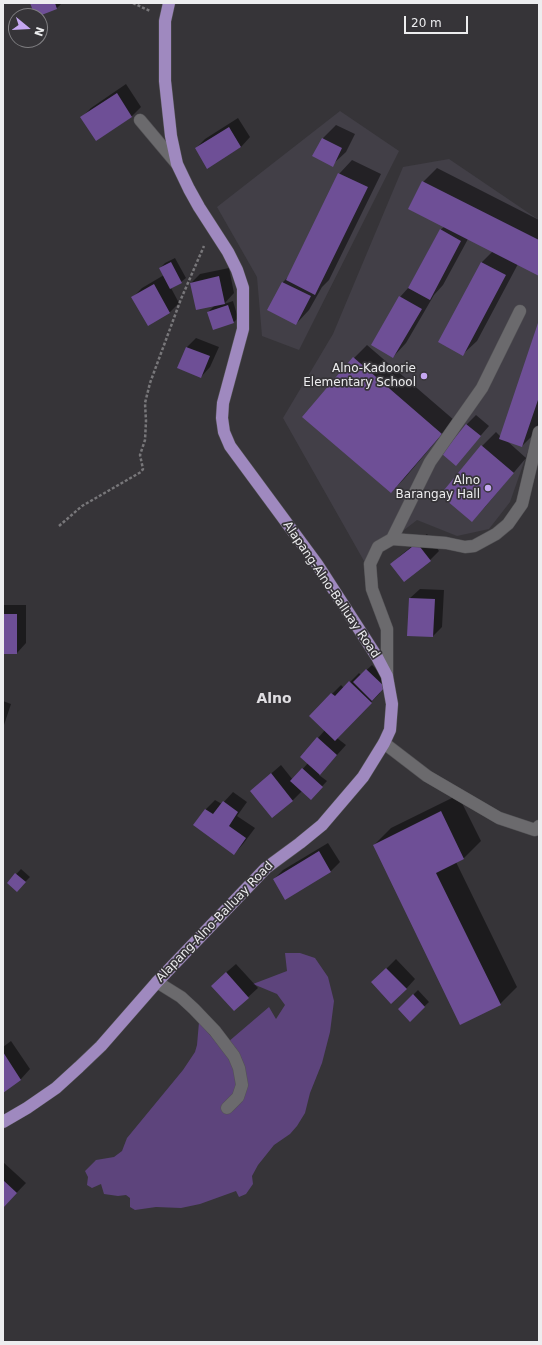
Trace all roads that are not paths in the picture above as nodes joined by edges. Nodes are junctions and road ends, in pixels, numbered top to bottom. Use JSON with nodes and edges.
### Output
{"nodes":[{"id":1,"x":169,"y":3,"type":"edge"},
{"id":2,"x":140,"y":120,"type":"dead end"},
{"id":3,"x":177,"y":164,"type":"junction"},
{"id":4,"x":520,"y":311,"type":"dead end"},
{"id":5,"x":539,"y":432,"type":"edge"},
{"id":6,"x":392,"y":539,"type":"junction"},
{"id":7,"x":387,"y":676,"type":"junction"},
{"id":8,"x":384,"y":744,"type":"junction"},
{"id":9,"x":539,"y":826,"type":"edge"},
{"id":10,"x":157,"y":982,"type":"junction"},
{"id":11,"x":227,"y":1108,"type":"dead end"},
{"id":12,"x":3,"y":1122,"type":"edge"}],
"edges":[{"from":1,"to":3,"type":"main road","name":"Alapang-Alno-Balluay Road"},
{"from":2,"to":3,"type":"street"},
{"from":3,"to":7,"type":"main road","name":"Alapang-Alno-Balluay Road"},
{"from":4,"to":6,"type":"street"},
{"from":5,"to":6,"type":"street"},
{"from":6,"to":7,"type":"street"},
{"from":7,"to":8,"type":"main road","name":"Alapang-Alno-Balluay Road"},
{"from":8,"to":9,"type":"street"},
{"from":8,"to":10,"type":"main road","name":"Alapang-Alno-Balluay Road"},
{"from":10,"to":11,"type":"street"},
{"from":10,"to":12,"type":"main road","name":"Alapang-Alno-Balluay Road"}]}
